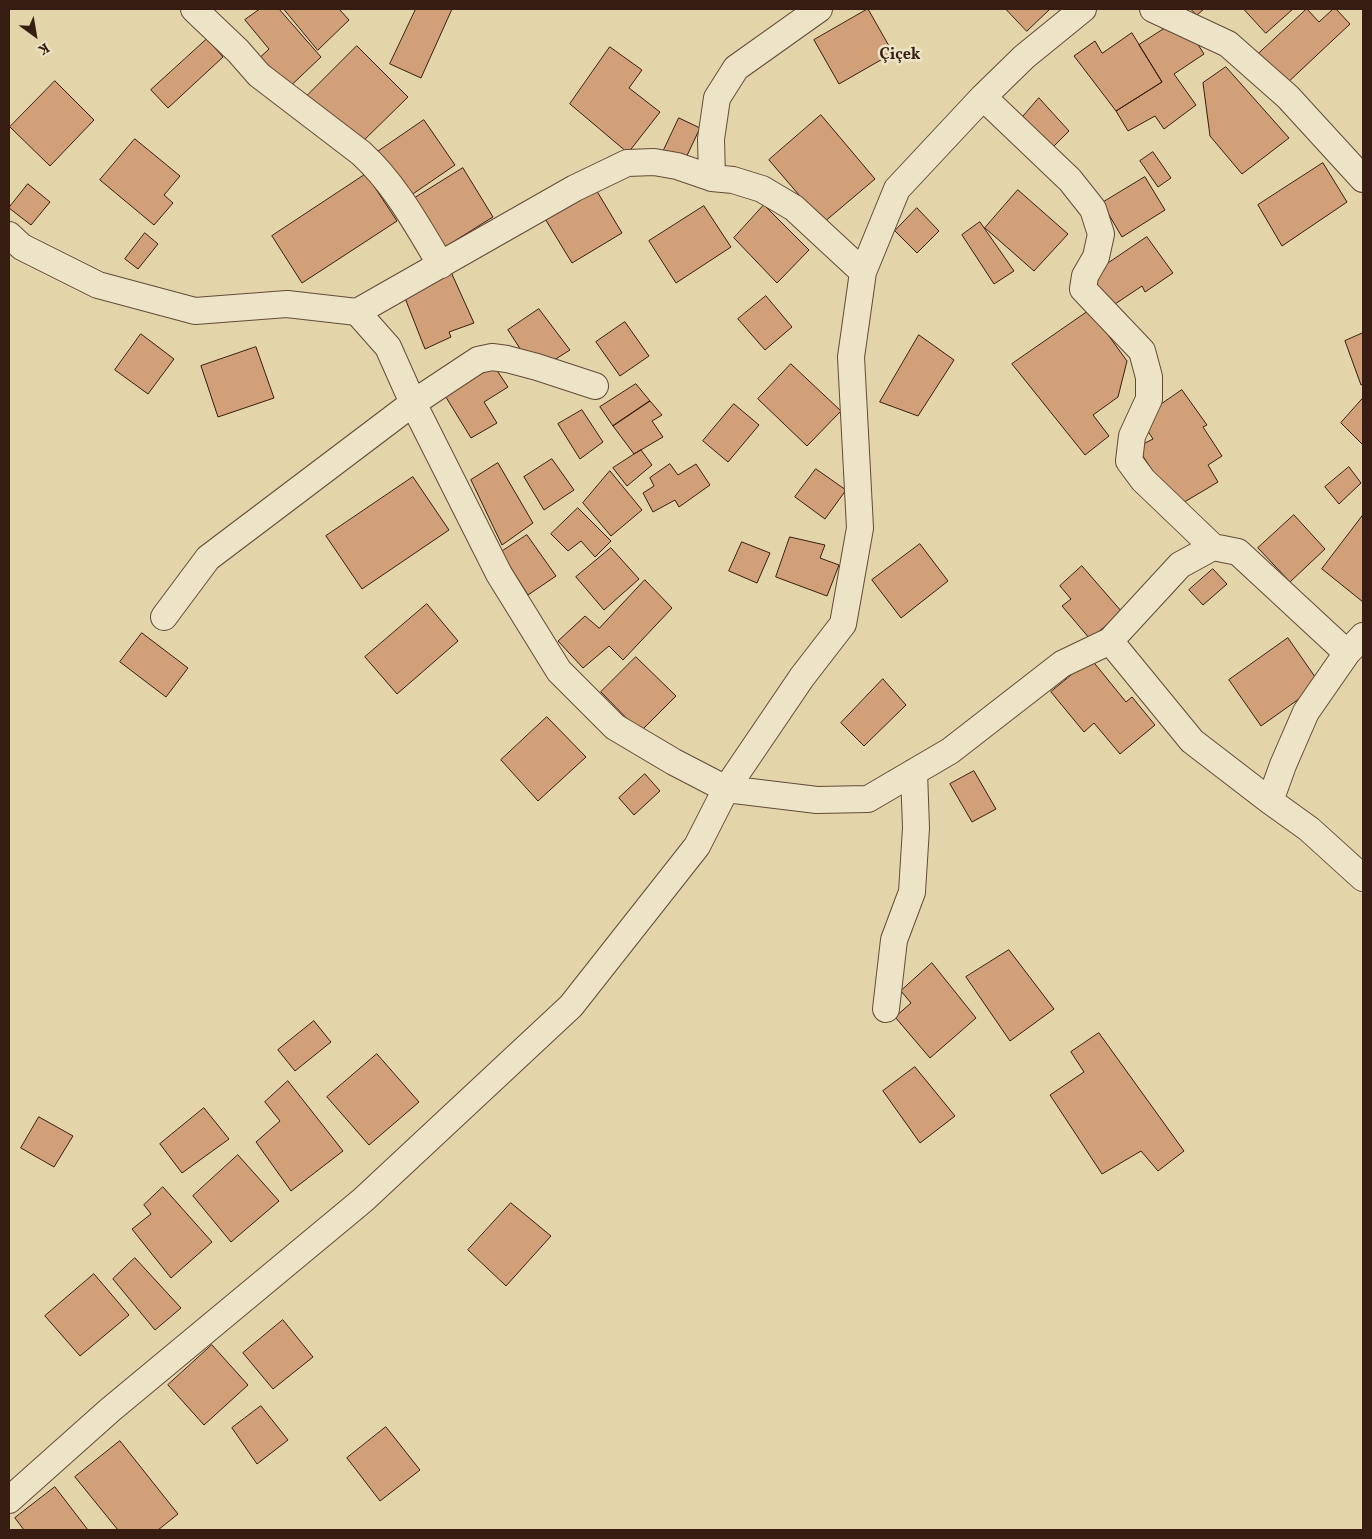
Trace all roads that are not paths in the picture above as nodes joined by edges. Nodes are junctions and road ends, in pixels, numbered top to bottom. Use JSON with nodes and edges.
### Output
{"nodes":[{"id":1,"x":194,"y":9,"type":"edge"},
{"id":2,"x":820,"y":9,"type":"edge"},
{"id":3,"x":1083,"y":9,"type":"edge"},
{"id":4,"x":1153,"y":9,"type":"edge"},
{"id":5,"x":984,"y":97,"type":"junction"},
{"id":6,"x":712,"y":178,"type":"junction"},
{"id":7,"x":1363,"y":179,"type":"edge"},
{"id":8,"x":9,"y":235,"type":"edge"},
{"id":9,"x":441,"y":265,"type":"junction"},
{"id":10,"x":863,"y":272,"type":"junction"},
{"id":11,"x":356,"y":312,"type":"junction"},
{"id":12,"x":595,"y":386,"type":"dead end"},
{"id":13,"x":414,"y":403,"type":"junction"},
{"id":14,"x":1214,"y":547,"type":"junction"},
{"id":15,"x":164,"y":617,"type":"dead end"},
{"id":16,"x":1110,"y":641,"type":"junction"},
{"id":17,"x":1355,"y":645,"type":"edge"},
{"id":18,"x":914,"y":772,"type":"junction"},
{"id":19,"x":726,"y":789,"type":"junction"},
{"id":20,"x":1270,"y":801,"type":"junction"},
{"id":21,"x":1363,"y":878,"type":"edge"},
{"id":22,"x":886,"y":1010,"type":"dead end"},
{"id":23,"x":9,"y":1500,"type":"edge"}],
"edges":[{"from":1,"to":9,"type":"street"},
{"from":2,"to":6,"type":"street"},
{"from":3,"to":5,"type":"street"},
{"from":4,"to":7,"type":"street"},
{"from":5,"to":10,"type":"street"},
{"from":5,"to":14,"type":"street"},
{"from":6,"to":9,"type":"street"},
{"from":6,"to":10,"type":"street"},
{"from":8,"to":11,"type":"street"},
{"from":9,"to":11,"type":"street"},
{"from":10,"to":19,"type":"street"},
{"from":11,"to":13,"type":"street"},
{"from":12,"to":13,"type":"street"},
{"from":13,"to":15,"type":"street"},
{"from":13,"to":19,"type":"street"},
{"from":14,"to":16,"type":"street"},
{"from":14,"to":17,"type":"street"},
{"from":16,"to":18,"type":"street"},
{"from":16,"to":20,"type":"street"},
{"from":17,"to":20,"type":"street"},
{"from":18,"to":19,"type":"street"},
{"from":18,"to":22,"type":"street"},
{"from":19,"to":23,"type":"street"},
{"from":20,"to":21,"type":"street"}]}
